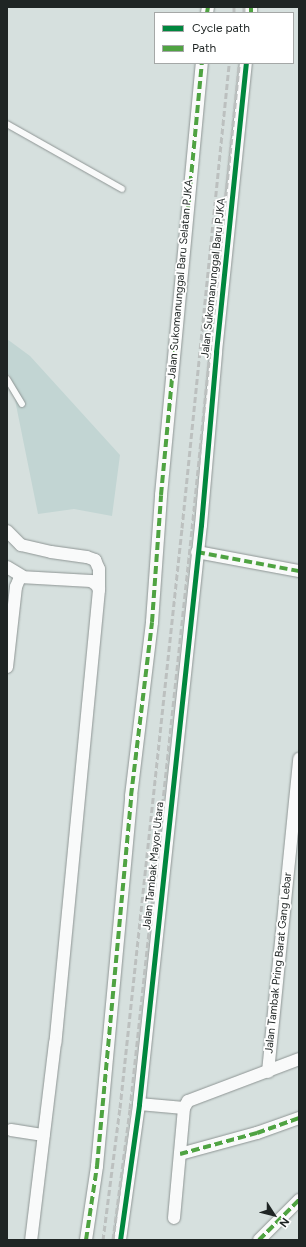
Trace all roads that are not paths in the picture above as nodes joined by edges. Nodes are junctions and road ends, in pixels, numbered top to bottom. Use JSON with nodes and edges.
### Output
{"nodes":[{"id":1,"x":202,"y":64,"type":"edge"},
{"id":2,"x":246,"y":64,"type":"edge"},
{"id":3,"x":7,"y":124,"type":"edge"},
{"id":4,"x":122,"y":189,"type":"dead end"},
{"id":5,"x":7,"y":379,"type":"edge"},
{"id":6,"x":22,"y":404,"type":"dead end"},
{"id":7,"x":204,"y":494,"type":"joint"},
{"id":8,"x":7,"y":531,"type":"edge"},
{"id":9,"x":197,"y":552,"type":"junction"},
{"id":10,"x":7,"y":566,"type":"edge"},
{"id":11,"x":299,"y":571,"type":"edge"},
{"id":12,"x":22,"y":576,"type":"junction"},
{"id":13,"x":99,"y":590,"type":"junction"},
{"id":14,"x":7,"y":667,"type":"edge"},
{"id":15,"x":299,"y":759,"type":"edge"},
{"id":16,"x":299,"y":1059,"type":"edge"},
{"id":17,"x":268,"y":1072,"type":"junction"},
{"id":18,"x":139,"y":1104,"type":"junction"},
{"id":19,"x":184,"y":1108,"type":"junction"},
{"id":20,"x":299,"y":1118,"type":"edge"},
{"id":21,"x":11,"y":1130,"type":"dead end"},
{"id":22,"x":44,"y":1135,"type":"junction"},
{"id":23,"x":180,"y":1154,"type":"junction"},
{"id":24,"x":299,"y":1200,"type":"edge"},
{"id":25,"x":174,"y":1218,"type":"dead end"},
{"id":26,"x":32,"y":1240,"type":"edge"},
{"id":27,"x":86,"y":1240,"type":"edge"},
{"id":28,"x":120,"y":1240,"type":"edge"},
{"id":29,"x":260,"y":1240,"type":"edge"}],
"edges":[{"from":1,"to":27,"type":"street","name":"Jalan Sukomanunggal Baru Selatan PJKA"},
{"from":2,"to":7,"type":"street","name":"Jalan Sukomanunggal Baru PJKA"},
{"from":3,"to":4,"type":"lane"},
{"from":5,"to":6,"type":"lane"},
{"from":7,"to":9,"type":"street","name":"Jalan Tambak Mayor Utara"},
{"from":8,"to":13,"type":"street"},
{"from":9,"to":11,"type":"street"},
{"from":9,"to":18,"type":"street","name":"Jalan Tambak Mayor Utara"},
{"from":10,"to":12,"type":"street"},
{"from":12,"to":13,"type":"street"},
{"from":12,"to":14,"type":"street"},
{"from":13,"to":22,"type":"street"},
{"from":15,"to":17,"type":"street","name":"Jalan Tambak Pring Barat Gang Lebar"},
{"from":16,"to":17,"type":"street"},
{"from":17,"to":19,"type":"street"},
{"from":18,"to":19,"type":"street"},
{"from":18,"to":28,"type":"street","name":"Jalan Tambak Mayor Utara"},
{"from":19,"to":23,"type":"street"},
{"from":20,"to":23,"type":"street"},
{"from":21,"to":22,"type":"street"},
{"from":22,"to":26,"type":"street"},
{"from":23,"to":25,"type":"street"},
{"from":24,"to":29,"type":"street"}]}
